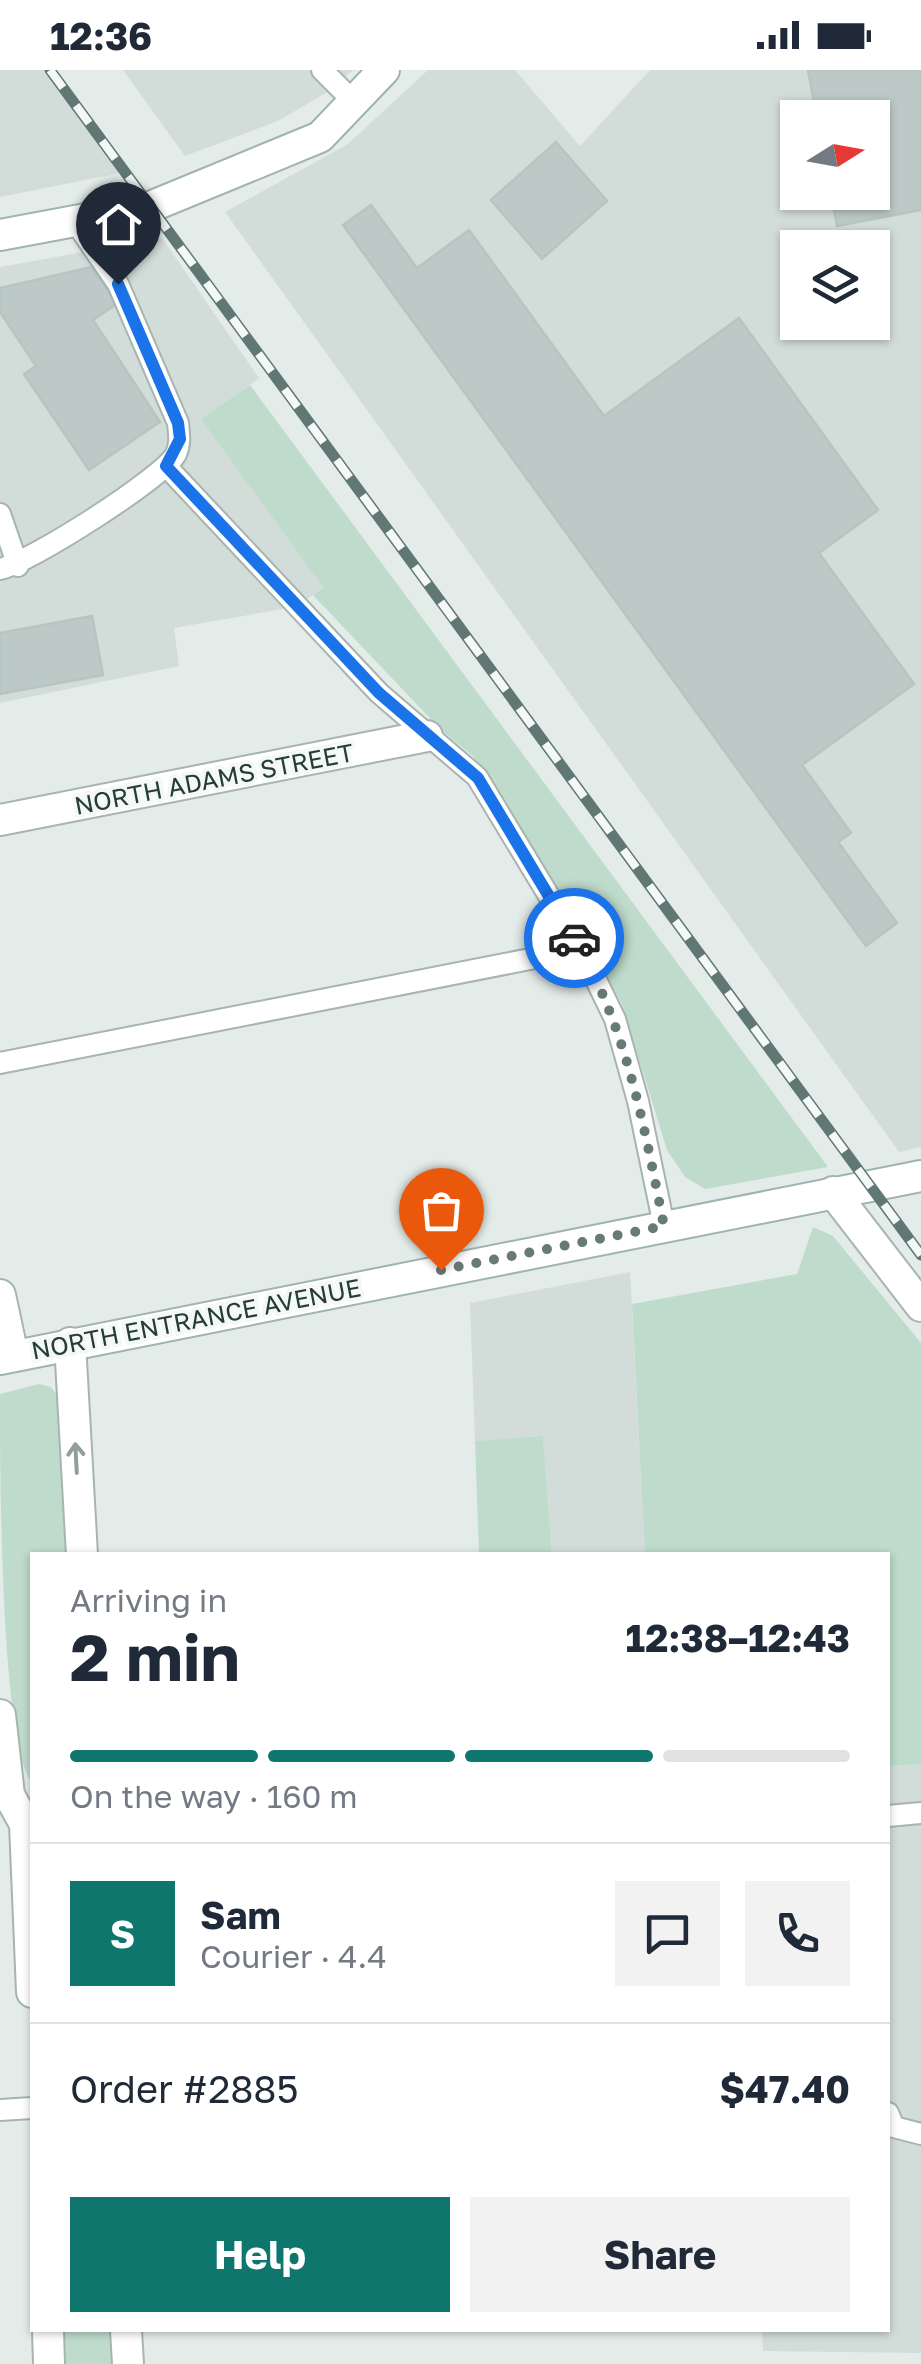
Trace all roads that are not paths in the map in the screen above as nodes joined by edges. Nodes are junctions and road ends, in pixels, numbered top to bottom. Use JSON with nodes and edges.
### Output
{"nodes":[{"id":1,"x":322,"y":70,"type":"edge"},
{"id":2,"x":384,"y":70,"type":"edge"},
{"id":3,"x":354,"y":102,"type":"junction"},
{"id":4,"x":74,"y":220,"type":"junction"},
{"id":5,"x":0,"y":235,"type":"edge"},
{"id":6,"x":166,"y":466,"type":"junction"},
{"id":7,"x":0,"y":514,"type":"edge"},
{"id":8,"x":9,"y":568,"type":"edge"},
{"id":9,"x":427,"y":736,"type":"junction"},
{"id":10,"x":0,"y":820,"type":"edge"},
{"id":11,"x":580,"y":949,"type":"junction"},
{"id":12,"x":0,"y":1064,"type":"edge"},
{"id":13,"x":921,"y":1176,"type":"edge"},
{"id":14,"x":833,"y":1192,"type":"junction"},
{"id":15,"x":664,"y":1226,"type":"junction"},
{"id":16,"x":0,"y":1294,"type":"edge"},
{"id":17,"x":921,"y":1306,"type":"edge"},
{"id":18,"x":70,"y":1343,"type":"junction"},
{"id":19,"x":6,"y":1357,"type":"edge"},
{"id":20,"x":82,"y":1552,"type":"edge"},
{"id":21,"x":0,"y":1715,"type":"edge"},
{"id":22,"x":14,"y":1794,"type":"edge"},
{"id":23,"x":921,"y":1813,"type":"edge"},
{"id":24,"x":890,"y":1816,"type":"edge"},
{"id":25,"x":30,"y":1944,"type":"edge"},
{"id":26,"x":30,"y":2108,"type":"edge"},
{"id":27,"x":0,"y":2110,"type":"edge"},
{"id":28,"x":890,"y":2117,"type":"edge"},
{"id":29,"x":921,"y":2134,"type":"edge"},
{"id":30,"x":48,"y":2332,"type":"edge"},
{"id":31,"x":126,"y":2332,"type":"edge"},
{"id":32,"x":49,"y":2364,"type":"edge"},
{"id":33,"x":128,"y":2364,"type":"edge"}],
"edges":[{"from":1,"to":3,"type":"lane"},
{"from":2,"to":3,"type":"street"},
{"from":3,"to":4,"type":"street"},
{"from":4,"to":5,"type":"street"},
{"from":4,"to":6,"type":"lane"},
{"from":6,"to":8,"type":"lane"},
{"from":6,"to":9,"type":"lane"},
{"from":7,"to":8,"type":"lane"},
{"from":9,"to":10,"type":"street","name":"NORTH ADAMS STREET"},
{"from":9,"to":11,"type":"lane"},
{"from":11,"to":12,"type":"lane"},
{"from":11,"to":15,"type":"lane"},
{"from":13,"to":14,"type":"street","name":"NORTH ENTRANCE AVENUE"},
{"from":14,"to":15,"type":"street","name":"NORTH ENTRANCE AVENUE"},
{"from":14,"to":17,"type":"street"},
{"from":15,"to":18,"type":"street","name":"NORTH ENTRANCE AVENUE"},
{"from":16,"to":19,"type":"street"},
{"from":18,"to":19,"type":"street","name":"NORTH ENTRANCE AVENUE"},
{"from":20,"to":18,"type":"street","one_way":true},
{"from":21,"to":22,"type":"street"},
{"from":22,"to":25,"type":"street"},
{"from":23,"to":24,"type":"lane"},
{"from":26,"to":27,"type":"lane"},
{"from":28,"to":29,"type":"lane"},
{"from":30,"to":32,"type":"street"},
{"from":31,"to":33,"type":"street"}]}
